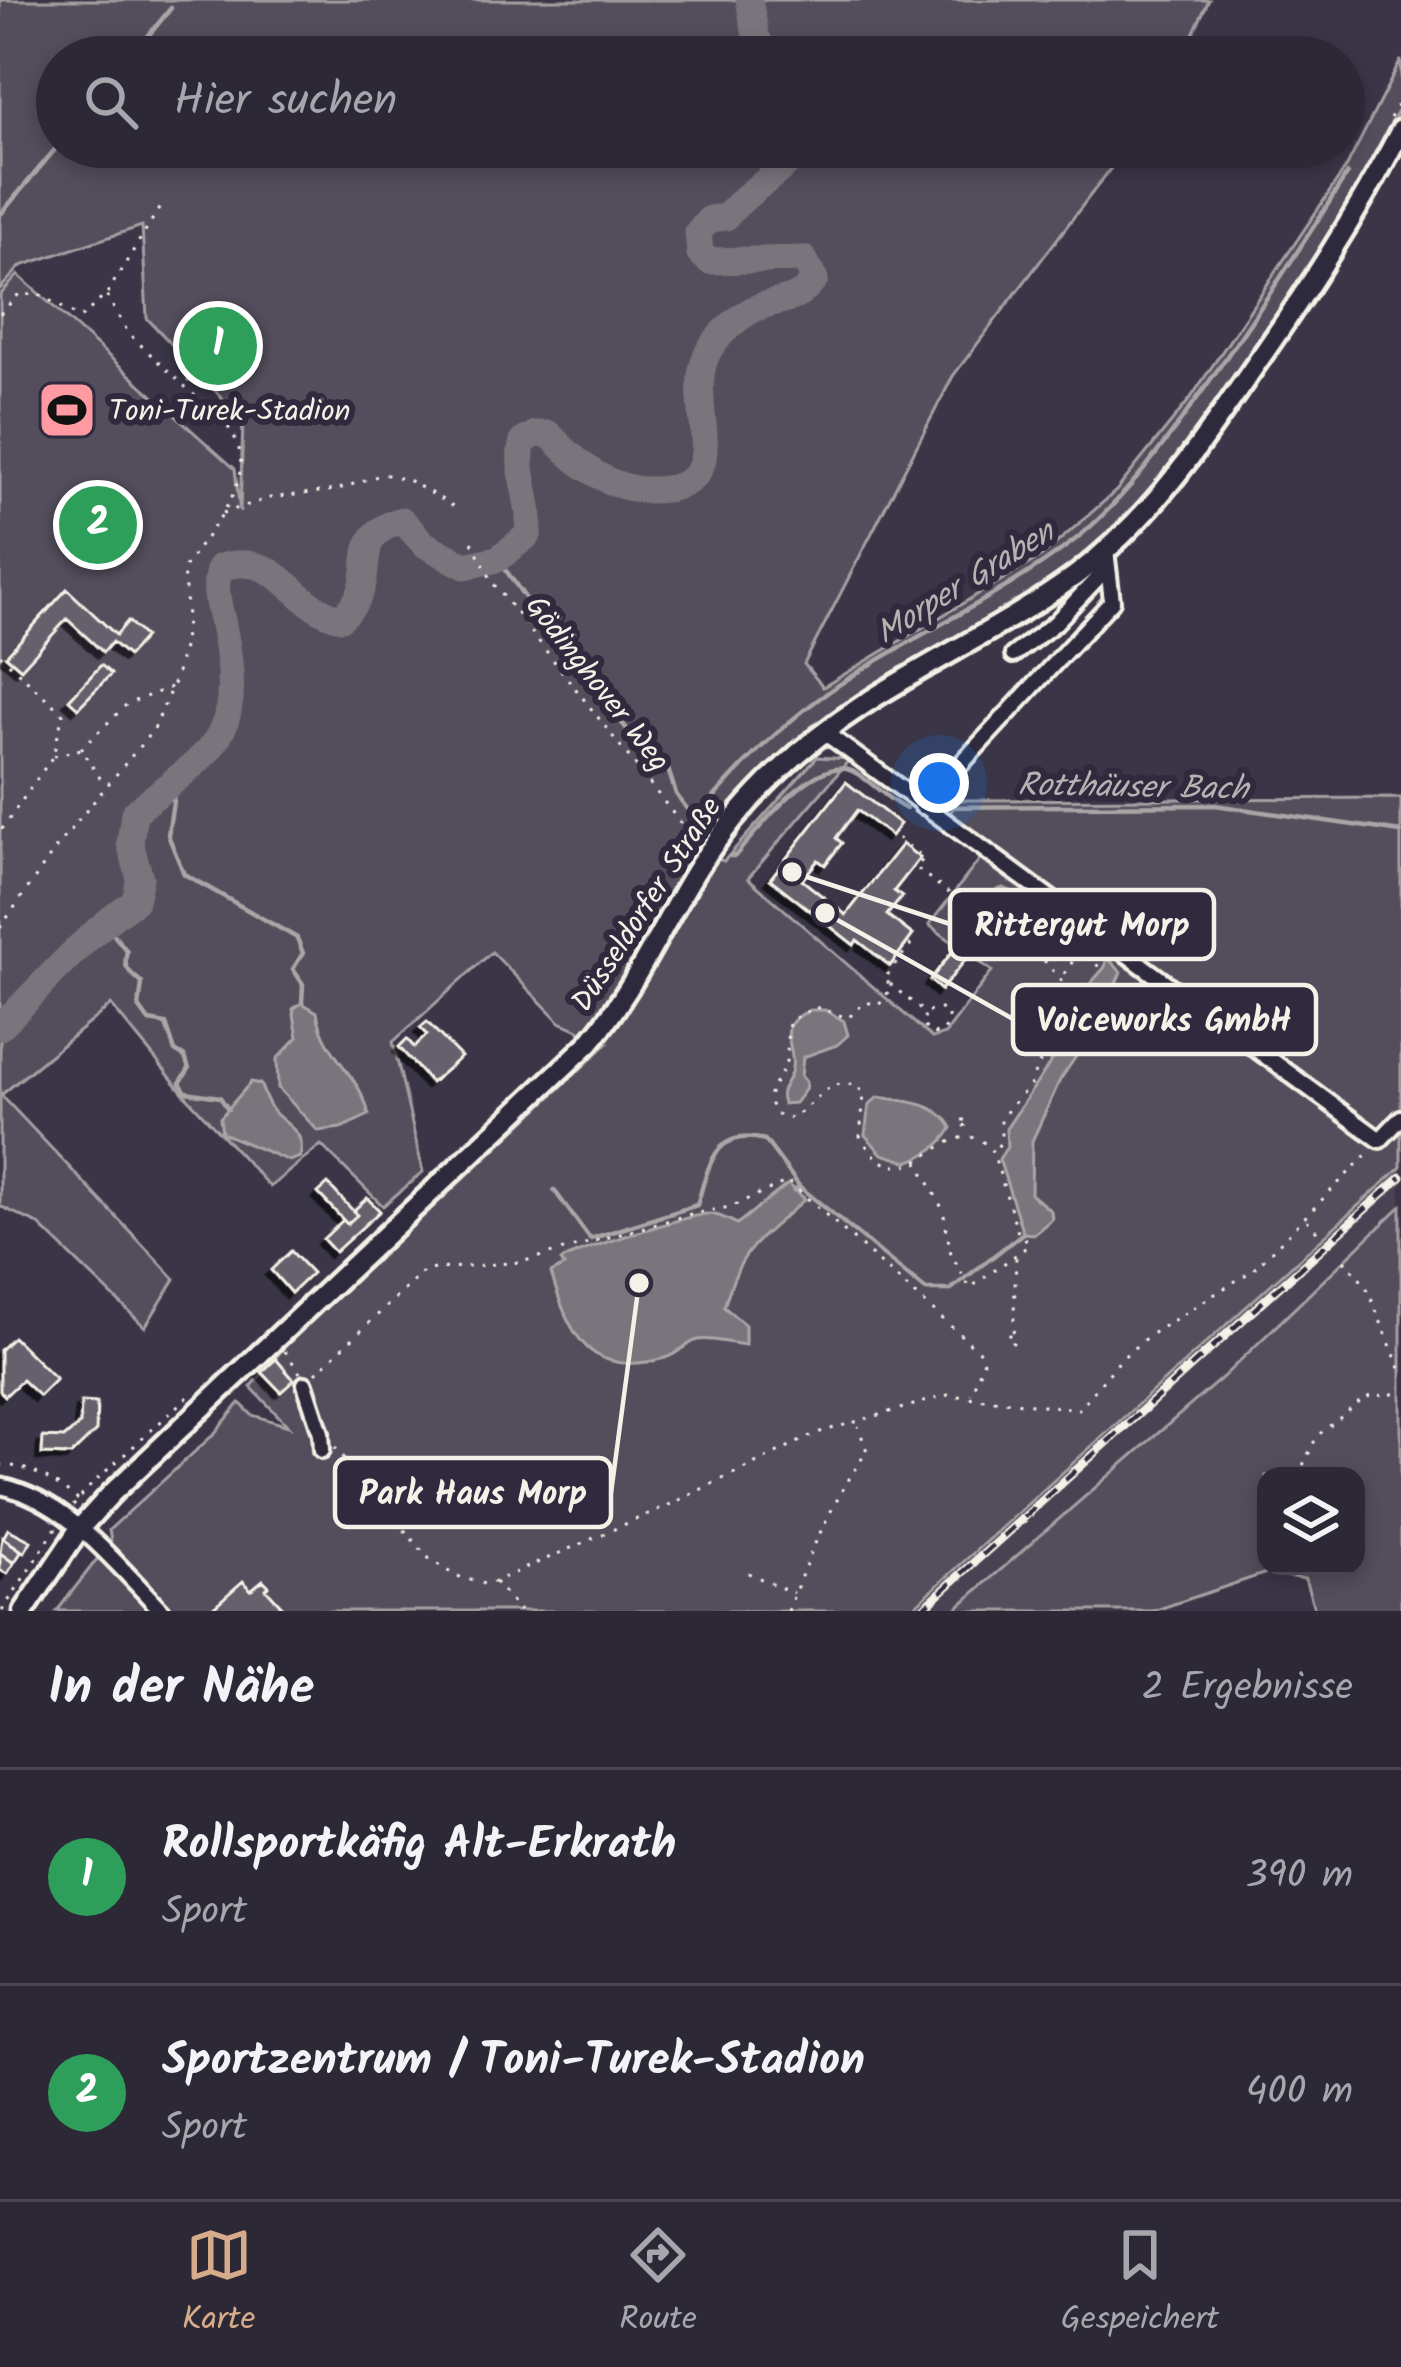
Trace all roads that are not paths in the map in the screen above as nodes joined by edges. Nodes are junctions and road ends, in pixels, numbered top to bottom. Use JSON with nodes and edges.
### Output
{"nodes":[{"id":1,"x":1395,"y":125,"type":"edge"},
{"id":2,"x":1106,"y":559,"type":"junction"},
{"id":3,"x":1012,"y":655,"type":"dead end"},
{"id":4,"x":824,"y":732,"type":"junction"},
{"id":5,"x":922,"y":806,"type":"junction"},
{"id":6,"x":1401,"y":1118,"type":"edge"},
{"id":7,"x":302,"y":1377,"type":"road end"},
{"id":8,"x":322,"y":1450,"type":"dead end"},
{"id":9,"x":0,"y":1486,"type":"edge"},
{"id":10,"x":72,"y":1522,"type":"junction"},
{"id":11,"x":24,"y":1611,"type":"edge"},
{"id":12,"x":162,"y":1611,"type":"edge"}],
"edges":[{"from":1,"to":2,"type":"main road","name":"Düsseldorfer Straße"},
{"from":2,"to":3,"type":"street"},
{"from":2,"to":4,"type":"main road","name":"Düsseldorfer Straße"},
{"from":2,"to":5,"type":"street"},
{"from":4,"to":5,"type":"street"},
{"from":4,"to":10,"type":"main road","name":"Düsseldorfer Straße"},
{"from":5,"to":6,"type":"street"},
{"from":7,"to":8,"type":"street"},
{"from":9,"to":10,"type":"street"},
{"from":10,"to":11,"type":"main road","name":"Düsseldorfer Straße"},
{"from":10,"to":12,"type":"street"}]}
